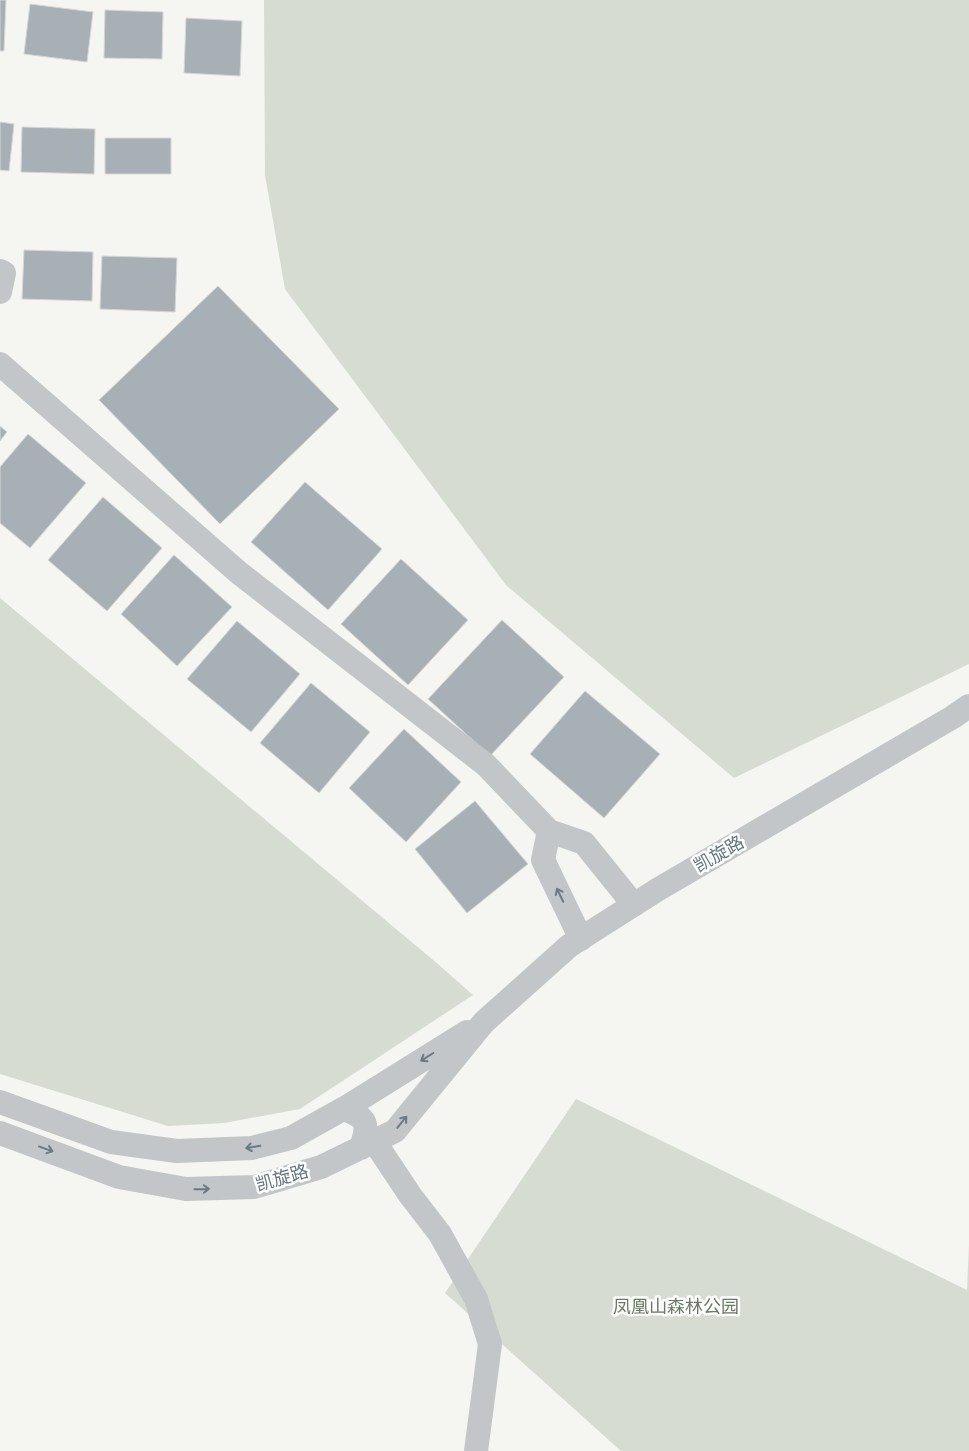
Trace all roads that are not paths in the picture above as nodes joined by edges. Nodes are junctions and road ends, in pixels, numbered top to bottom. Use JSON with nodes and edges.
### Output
{"nodes":[{"id":1,"x":0,"y":271,"type":"edge"},
{"id":2,"x":0,"y":292,"type":"edge"},
{"id":3,"x":0,"y":364,"type":"edge"},
{"id":4,"x":969,"y":706,"type":"edge"},
{"id":5,"x":549,"y":831,"type":"junction"},
{"id":6,"x":634,"y":905,"type":"junction"},
{"id":7,"x":581,"y":939,"type":"junction"},
{"id":8,"x":484,"y":1022,"type":"junction"},
{"id":9,"x":0,"y":1102,"type":"edge"},
{"id":10,"x":344,"y":1108,"type":"junction"},
{"id":11,"x":0,"y":1133,"type":"edge"},
{"id":12,"x":284,"y":1140,"type":"junction"},
{"id":13,"x":367,"y":1144,"type":"junction"},
{"id":14,"x":292,"y":1176,"type":"junction"},
{"id":15,"x":476,"y":1451,"type":"edge"}],
"edges":[{"from":1,"to":2,"type":"street"},
{"from":3,"to":5,"type":"street"},
{"from":4,"to":6,"type":"street","name":"凯旋路"},
{"from":5,"to":6,"type":"street"},
{"from":7,"to":5,"type":"street","one_way":true},
{"from":6,"to":7,"type":"street","name":"凯旋路"},
{"from":7,"to":8,"type":"street","name":"凯旋路"},
{"from":8,"to":10,"type":"street","name":"凯旋路","one_way":true},
{"from":13,"to":8,"type":"street","name":"凯旋路","one_way":true},
{"from":12,"to":9,"type":"street","name":"凯旋路","one_way":true},
{"from":10,"to":12,"type":"street","name":"凯旋路"},
{"from":10,"to":13,"type":"street"},
{"from":11,"to":14,"type":"street","name":"凯旋路","one_way":true},
{"from":12,"to":14,"type":"street"},
{"from":13,"to":14,"type":"street","name":"凯旋路"},
{"from":13,"to":15,"type":"street"}]}
